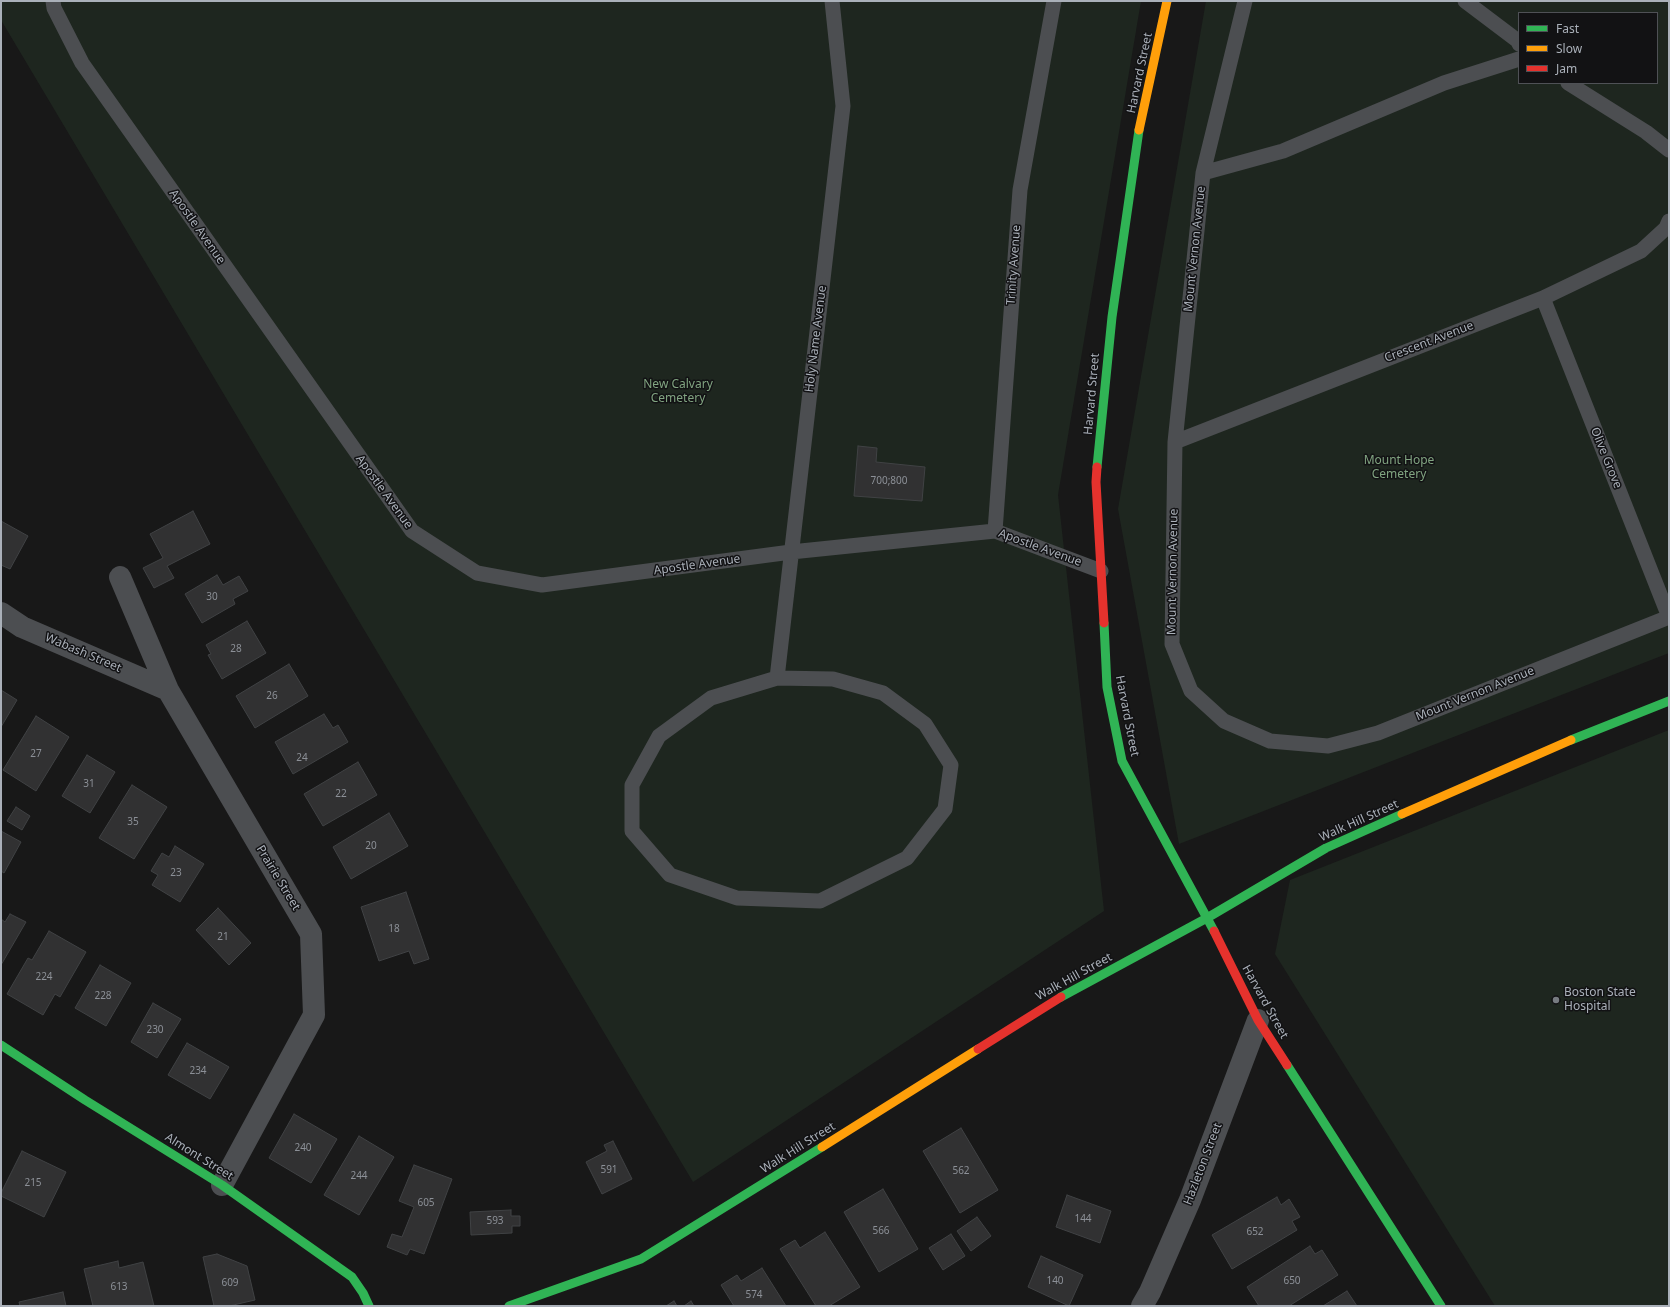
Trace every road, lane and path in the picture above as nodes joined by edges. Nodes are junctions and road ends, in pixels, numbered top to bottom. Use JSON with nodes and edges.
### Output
{"nodes":[{"id":1,"x":53,"y":1,"type":"edge"},
{"id":2,"x":832,"y":1,"type":"edge"},
{"id":3,"x":1054,"y":1,"type":"edge"},
{"id":4,"x":1167,"y":1,"type":"edge"},
{"id":5,"x":1245,"y":1,"type":"edge"},
{"id":6,"x":1465,"y":1,"type":"edge"},
{"id":7,"x":1518,"y":41,"type":"edge"},
{"id":8,"x":1518,"y":59,"type":"edge"},
{"id":9,"x":1570,"y":84,"type":"edge"},
{"id":10,"x":1669,"y":150,"type":"edge"},
{"id":11,"x":1203,"y":173,"type":"junction"},
{"id":12,"x":1669,"y":221,"type":"edge"},
{"id":13,"x":1543,"y":298,"type":"junction"},
{"id":14,"x":1175,"y":442,"type":"junction"},
{"id":15,"x":995,"y":531,"type":"junction"},
{"id":16,"x":791,"y":552,"type":"junction"},
{"id":17,"x":1101,"y":571,"type":"junction"},
{"id":18,"x":120,"y":577,"type":"dead end"},
{"id":19,"x":1,"y":613,"type":"edge"},
{"id":20,"x":1669,"y":617,"type":"edge"},
{"id":21,"x":777,"y":678,"type":"junction"},
{"id":22,"x":168,"y":690,"type":"junction"},
{"id":23,"x":1669,"y":701,"type":"edge"},
{"id":24,"x":1207,"y":918,"type":"junction"},
{"id":25,"x":1258,"y":1020,"type":"junction"},
{"id":26,"x":1,"y":1045,"type":"edge"},
{"id":27,"x":222,"y":1185,"type":"junction"},
{"id":28,"x":369,"y":1306,"type":"edge"},
{"id":29,"x":509,"y":1306,"type":"edge"},
{"id":30,"x":1142,"y":1306,"type":"edge"},
{"id":31,"x":1441,"y":1306,"type":"edge"}],
"edges":[{"from":1,"to":16,"type":"lane","name":"Apostle Avenue"},
{"from":2,"to":16,"type":"lane","name":"Holy Name Avenue"},
{"from":3,"to":15,"type":"lane","name":"Trinity Avenue"},
{"from":4,"to":17,"type":"main road","name":"Harvard Street"},
{"from":5,"to":11,"type":"lane","name":"Mount Vernon Avenue"},
{"from":6,"to":7,"type":"lane"},
{"from":8,"to":11,"type":"lane","name":"Mount Vernon Avenue"},
{"from":9,"to":10,"type":"lane"},
{"from":11,"to":14,"type":"lane","name":"Mount Vernon Avenue"},
{"from":12,"to":13,"type":"lane","name":"Crescent Avenue"},
{"from":13,"to":14,"type":"lane","name":"Crescent Avenue"},
{"from":13,"to":20,"type":"lane","name":"Olive Grove"},
{"from":14,"to":20,"type":"lane","name":"Mount Vernon Avenue"},
{"from":15,"to":16,"type":"lane","name":"Apostle Avenue"},
{"from":15,"to":17,"type":"lane","name":"Apostle Avenue"},
{"from":16,"to":21,"type":"lane","name":"Holy Name Avenue"},
{"from":17,"to":24,"type":"main road","name":"Harvard Street"},
{"from":18,"to":22,"type":"street","name":"Prairie Street"},
{"from":19,"to":22,"type":"street","name":"Wabash Street"},
{"from":21,"to":21,"type":"lane"},
{"from":22,"to":27,"type":"street","name":"Prairie Street"},
{"from":23,"to":24,"type":"main road","name":"Walk Hill Street"},
{"from":24,"to":25,"type":"main road","name":"Harvard Street"},
{"from":24,"to":29,"type":"main road","name":"Walk Hill Street"},
{"from":25,"to":30,"type":"street","name":"Hazleton Street"},
{"from":25,"to":31,"type":"main road","name":"Harvard Street"},
{"from":26,"to":27,"type":"main road","name":"Almont Street"},
{"from":27,"to":28,"type":"main road","name":"Almont Street"}]}
